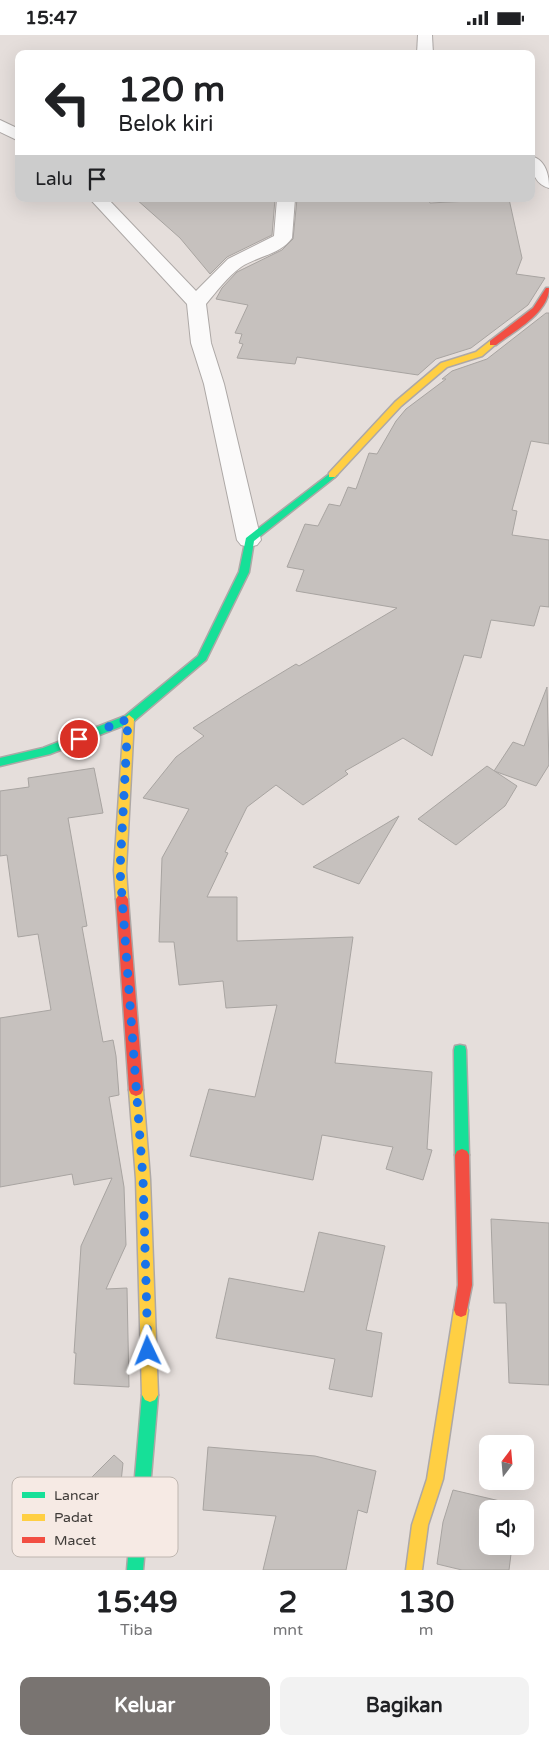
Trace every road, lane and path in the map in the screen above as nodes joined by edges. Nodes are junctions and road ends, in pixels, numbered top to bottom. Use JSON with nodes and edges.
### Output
{"nodes":[{"id":1,"x":425,"y":35,"type":"edge"},
{"id":2,"x":425,"y":50,"type":"edge"},
{"id":3,"x":0,"y":125,"type":"edge"},
{"id":4,"x":15,"y":133,"type":"edge"},
{"id":5,"x":535,"y":166,"type":"edge"},
{"id":6,"x":549,"y":183,"type":"edge"},
{"id":7,"x":102,"y":202,"type":"edge"},
{"id":8,"x":286,"y":202,"type":"edge"},
{"id":9,"x":549,"y":289,"type":"edge"},
{"id":10,"x":196,"y":303,"type":"junction"},
{"id":11,"x":249,"y":540,"type":"junction"},
{"id":12,"x":128,"y":719,"type":"junction"},
{"id":13,"x":0,"y":762,"type":"edge"},
{"id":14,"x":460,"y":1050,"type":"dead end"},
{"id":15,"x":143,"y":1477,"type":"edge"},
{"id":16,"x":136,"y":1557,"type":"edge"},
{"id":17,"x":135,"y":1570,"type":"edge"},
{"id":18,"x":414,"y":1570,"type":"edge"}],
"edges":[{"from":1,"to":2,"type":"street"},
{"from":3,"to":4,"type":"street"},
{"from":5,"to":6,"type":"street"},
{"from":7,"to":10,"type":"street"},
{"from":8,"to":10,"type":"street"},
{"from":9,"to":11,"type":"street"},
{"from":10,"to":11,"type":"street"},
{"from":11,"to":12,"type":"street"},
{"from":12,"to":13,"type":"street"},
{"from":12,"to":15,"type":"street"},
{"from":14,"to":18,"type":"street"},
{"from":16,"to":17,"type":"street"}]}
